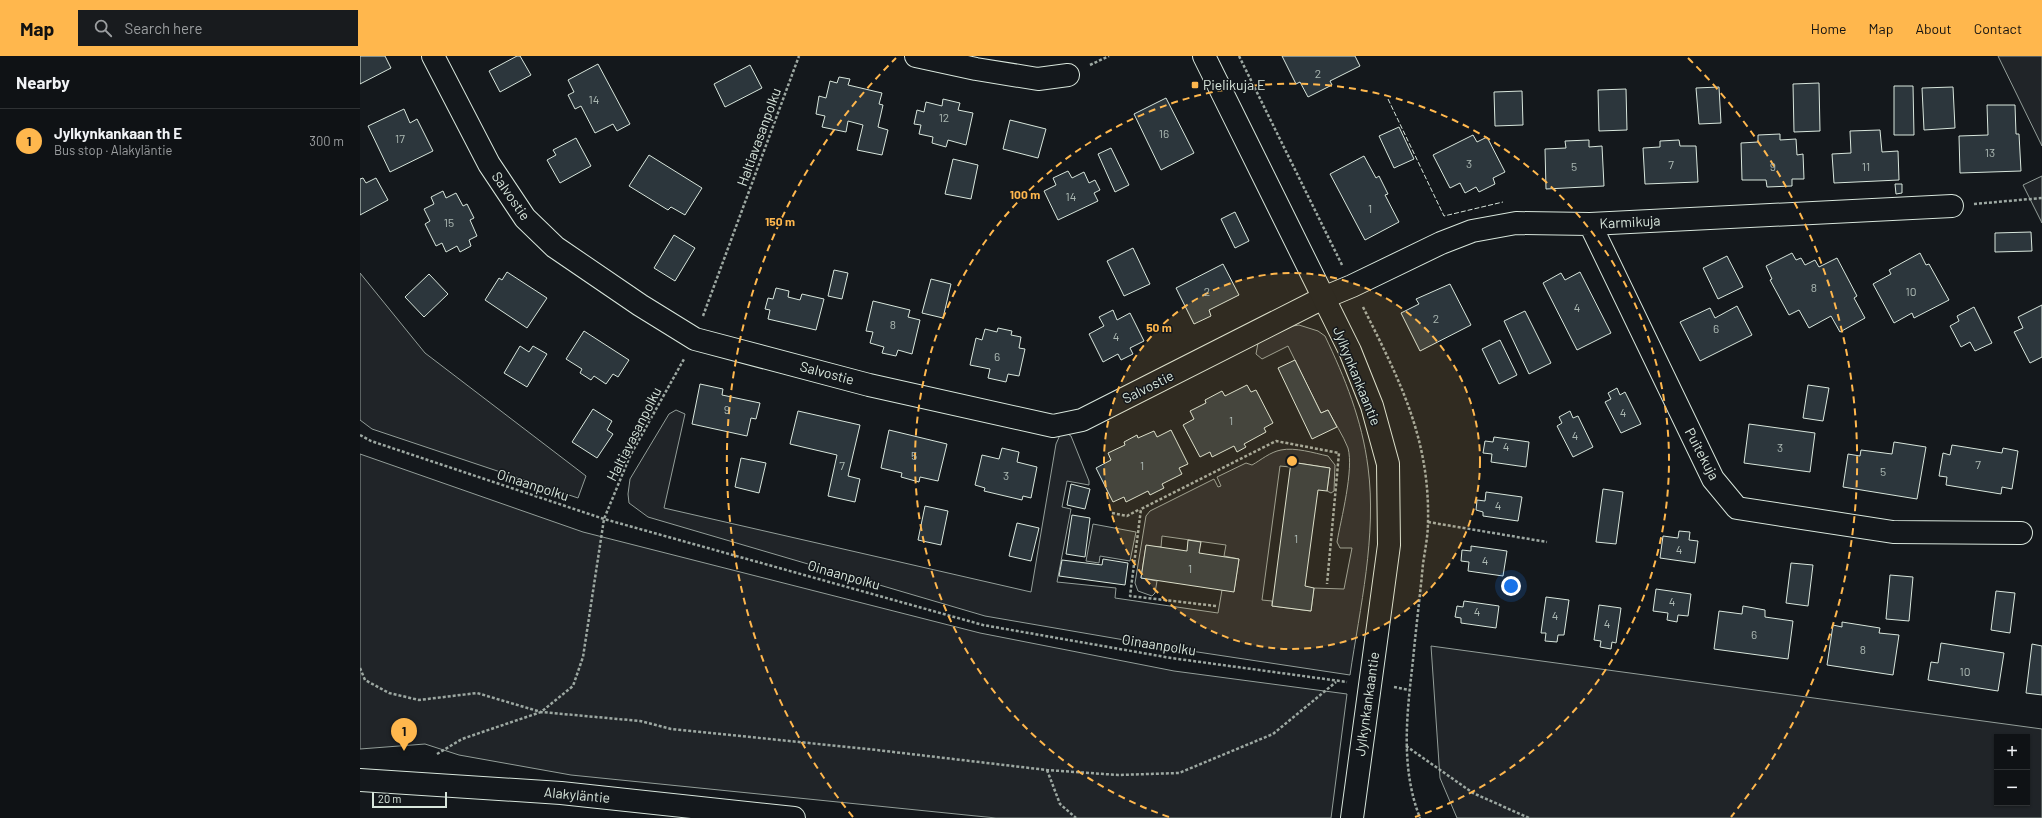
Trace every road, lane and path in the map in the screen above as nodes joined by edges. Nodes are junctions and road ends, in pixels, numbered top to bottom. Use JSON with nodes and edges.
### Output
{"nodes":[{"id":1,"x":433,"y":56,"type":"edge"},
{"id":2,"x":799,"y":56,"type":"edge"},
{"id":3,"x":916,"y":56,"type":"edge"},
{"id":4,"x":1204,"y":56,"type":"edge"},
{"id":5,"x":1068,"y":75,"type":"dead end"},
{"id":6,"x":2042,"y":198,"type":"edge"},
{"id":7,"x":1952,"y":206,"type":"joint"},
{"id":8,"x":1590,"y":224,"type":"junction"},
{"id":9,"x":1323,"y":298,"type":"junction"},
{"id":10,"x":695,"y":339,"type":"junction"},
{"id":11,"x":360,"y":434,"type":"edge"},
{"id":12,"x":1140,"y":509,"type":"junction"},
{"id":13,"x":1112,"y":513,"type":"dead end"},
{"id":14,"x":604,"y":518,"type":"junction"},
{"id":15,"x":1428,"y":522,"type":"dead end"},
{"id":16,"x":2021,"y":533,"type":"dead end"},
{"id":17,"x":1547,"y":542,"type":"dead end"},
{"id":18,"x":1327,"y":584,"type":"dead end"},
{"id":19,"x":1216,"y":606,"type":"dead end"},
{"id":20,"x":360,"y":668,"type":"edge"},
{"id":21,"x":1409,"y":690,"type":"dead end"},
{"id":22,"x":541,"y":712,"type":"junction"},
{"id":23,"x":1406,"y":746,"type":"junction"},
{"id":24,"x":437,"y":754,"type":"dead end"},
{"id":25,"x":1047,"y":770,"type":"junction"},
{"id":26,"x":360,"y":780,"type":"edge"},
{"id":27,"x":794,"y":818,"type":"edge"},
{"id":28,"x":1076,"y":818,"type":"edge"},
{"id":29,"x":1352,"y":818,"type":"edge"},
{"id":30,"x":1420,"y":818,"type":"edge"},
{"id":31,"x":1528,"y":818,"type":"edge"}],
"edges":[{"from":1,"to":10,"type":"street","name":"Salvostie"},
{"from":2,"to":10,"type":"path","name":"Haltiavasanpolku"},
{"from":3,"to":5,"type":"street"},
{"from":4,"to":9,"type":"street","name":"Jylkynkankaantie"},
{"from":6,"to":7,"type":"path"},
{"from":7,"to":8,"type":"street","name":"Karmikuja"},
{"from":8,"to":9,"type":"street","name":"Karmikuja"},
{"from":8,"to":16,"type":"street","name":"Puitekuja"},
{"from":9,"to":10,"type":"street","name":"Salvostie"},
{"from":9,"to":29,"type":"street","name":"Jylkynkankaantie"},
{"from":10,"to":14,"type":"path","name":"Haltiavasanpolku"},
{"from":11,"to":14,"type":"path","name":"Oinaanpolku"},
{"from":12,"to":13,"type":"path"},
{"from":12,"to":18,"type":"path"},
{"from":12,"to":19,"type":"path"},
{"from":14,"to":22,"type":"path","name":"Haltiavasanpolku"},
{"from":14,"to":25,"type":"path","name":"Oinaanpolku"},
{"from":15,"to":17,"type":"path"},
{"from":20,"to":22,"type":"path"},
{"from":21,"to":23,"type":"path"},
{"from":22,"to":24,"type":"path","name":"Haltiavasanpolku"},
{"from":22,"to":25,"type":"path"},
{"from":23,"to":30,"type":"path"},
{"from":23,"to":31,"type":"path"},
{"from":25,"to":28,"type":"path"},
{"from":26,"to":27,"type":"street","name":"Alakyläntie"}]}
